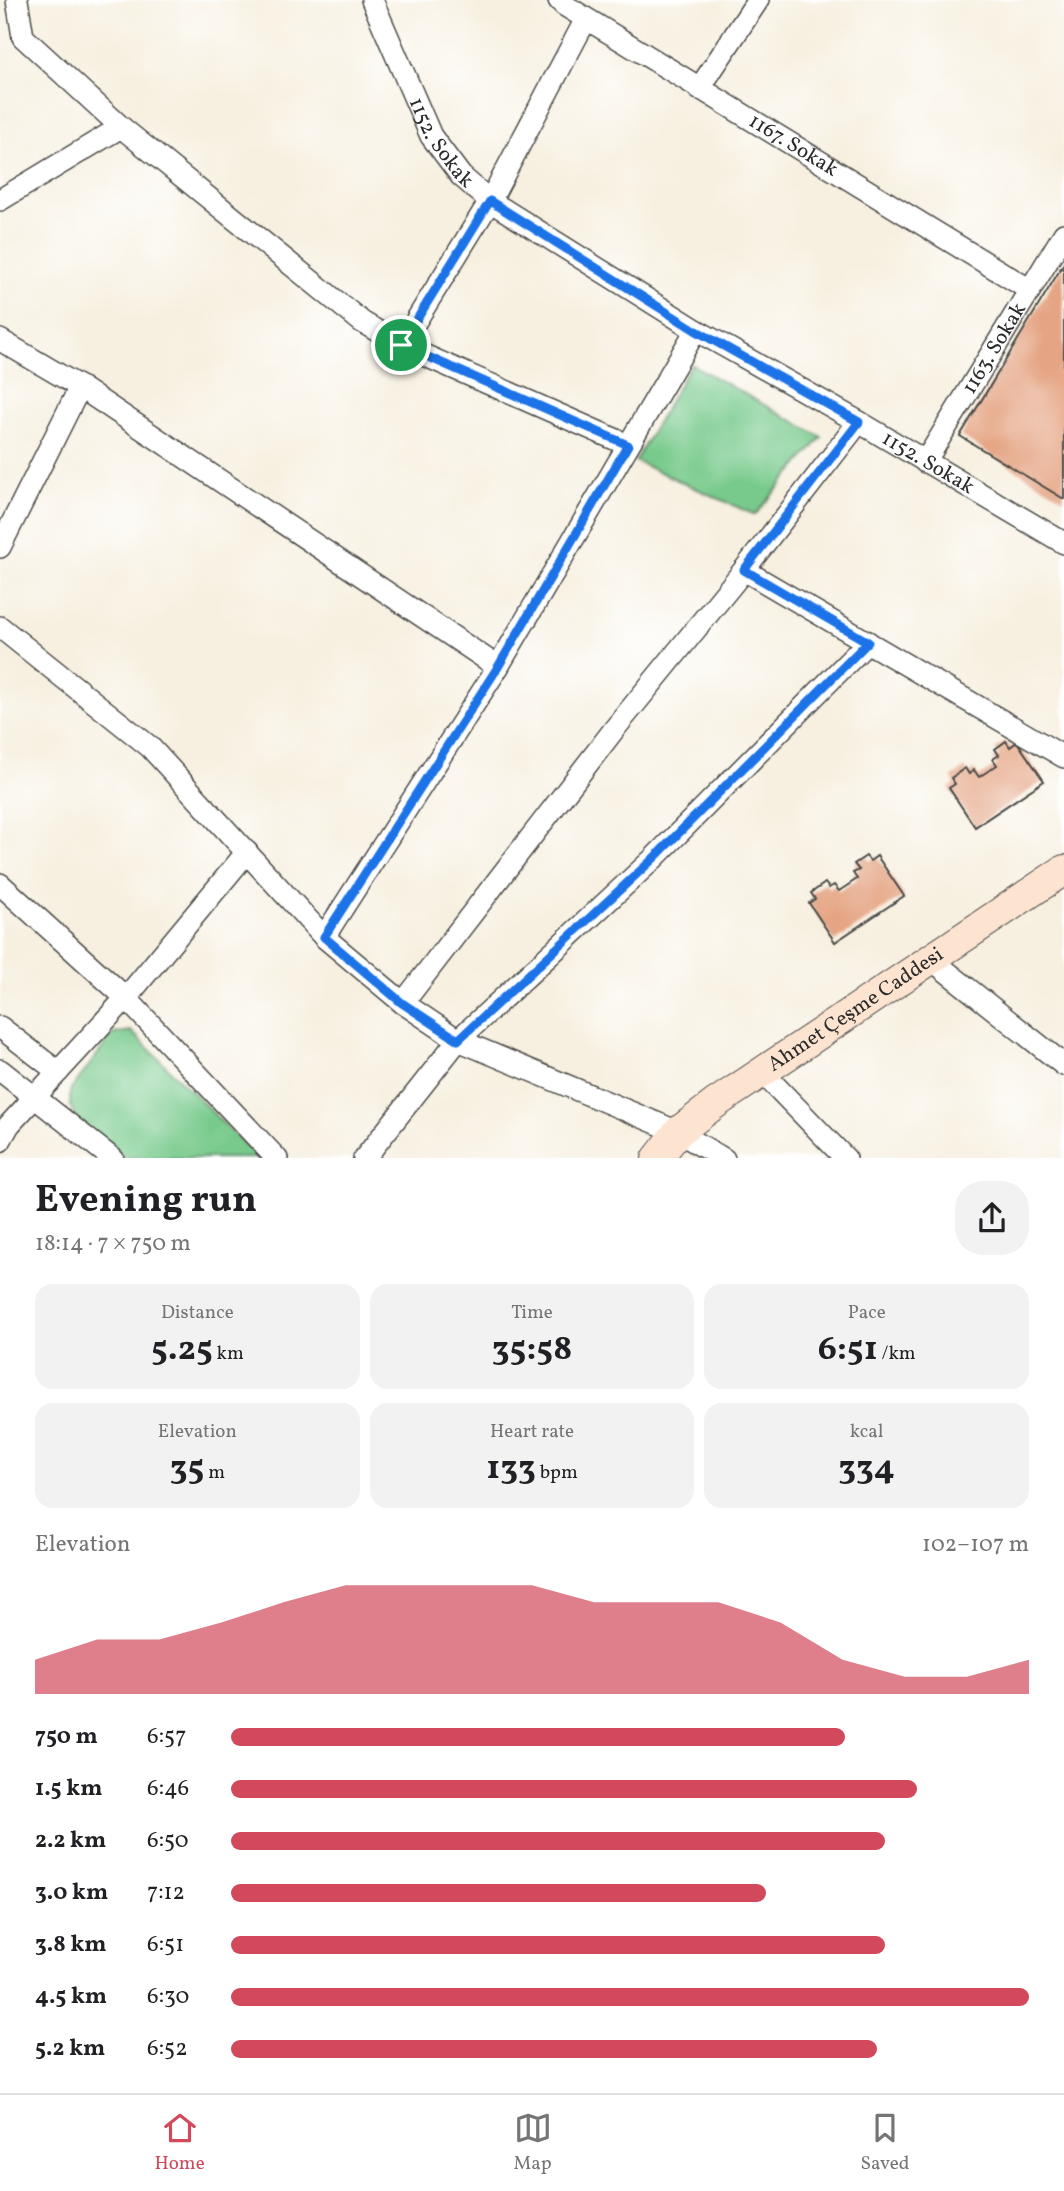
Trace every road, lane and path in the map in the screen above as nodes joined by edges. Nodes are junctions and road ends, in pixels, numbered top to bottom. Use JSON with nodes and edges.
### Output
{"nodes":[{"id":1,"x":17,"y":0,"type":"edge"},
{"id":2,"x":372,"y":0,"type":"edge"},
{"id":3,"x":559,"y":0,"type":"edge"},
{"id":4,"x":758,"y":0,"type":"edge"},
{"id":5,"x":586,"y":19,"type":"junction"},
{"id":6,"x":699,"y":89,"type":"junction"},
{"id":7,"x":121,"y":127,"type":"junction"},
{"id":8,"x":0,"y":200,"type":"edge"},
{"id":9,"x":490,"y":201,"type":"junction"},
{"id":10,"x":1064,"y":234,"type":"edge"},
{"id":11,"x":1030,"y":290,"type":"junction"},
{"id":12,"x":695,"y":330,"type":"junction"},
{"id":13,"x":0,"y":340,"type":"edge"},
{"id":14,"x":401,"y":345,"type":"junction"},
{"id":15,"x":80,"y":387,"type":"junction"},
{"id":16,"x":859,"y":422,"type":"junction"},
{"id":17,"x":628,"y":445,"type":"junction"},
{"id":18,"x":925,"y":462,"type":"junction"},
{"id":19,"x":1064,"y":543,"type":"edge"},
{"id":20,"x":0,"y":547,"type":"edge"},
{"id":21,"x":744,"y":570,"type":"junction"},
{"id":22,"x":0,"y":627,"type":"edge"},
{"id":23,"x":868,"y":642,"type":"junction"},
{"id":24,"x":498,"y":667,"type":"junction"},
{"id":25,"x":1064,"y":757,"type":"edge"},
{"id":26,"x":247,"y":852,"type":"junction"},
{"id":27,"x":1064,"y":870,"type":"edge"},
{"id":28,"x":0,"y":884,"type":"edge"},
{"id":29,"x":324,"y":937,"type":"junction"},
{"id":30,"x":932,"y":960,"type":"junction"},
{"id":31,"x":126,"y":998,"type":"junction"},
{"id":32,"x":402,"y":1003,"type":"junction"},
{"id":33,"x":0,"y":1027,"type":"edge"},
{"id":34,"x":458,"y":1040,"type":"junction"},
{"id":35,"x":1064,"y":1065,"type":"edge"},
{"id":36,"x":0,"y":1070,"type":"edge"},
{"id":37,"x":58,"y":1072,"type":"junction"},
{"id":38,"x":762,"y":1072,"type":"junction"},
{"id":39,"x":34,"y":1097,"type":"junction"},
{"id":40,"x":678,"y":1132,"type":"junction"},
{"id":41,"x":0,"y":1142,"type":"edge"},
{"id":42,"x":113,"y":1158,"type":"edge"},
{"id":43,"x":277,"y":1158,"type":"edge"},
{"id":44,"x":364,"y":1158,"type":"edge"},
{"id":45,"x":657,"y":1158,"type":"edge"},
{"id":46,"x":724,"y":1158,"type":"edge"},
{"id":47,"x":846,"y":1158,"type":"edge"}],
"edges":[{"from":1,"to":7,"type":"street"},
{"from":2,"to":9,"type":"street","name":"1152. Sokak"},
{"from":3,"to":5,"type":"street","name":"1167. Sokak"},
{"from":4,"to":6,"type":"street"},
{"from":5,"to":6,"type":"street","name":"1167. Sokak"},
{"from":5,"to":9,"type":"street"},
{"from":6,"to":11,"type":"street","name":"1167. Sokak"},
{"from":7,"to":8,"type":"street"},
{"from":7,"to":14,"type":"street"},
{"from":9,"to":12,"type":"street","name":"1152. Sokak"},
{"from":9,"to":14,"type":"street"},
{"from":10,"to":11,"type":"street","name":"1163. Sokak"},
{"from":11,"to":18,"type":"street","name":"1163. Sokak"},
{"from":12,"to":16,"type":"street","name":"1152. Sokak"},
{"from":12,"to":17,"type":"street"},
{"from":13,"to":15,"type":"street"},
{"from":14,"to":17,"type":"street"},
{"from":15,"to":20,"type":"street"},
{"from":15,"to":24,"type":"street"},
{"from":16,"to":18,"type":"street","name":"1152. Sokak"},
{"from":16,"to":21,"type":"street"},
{"from":17,"to":24,"type":"street"},
{"from":18,"to":19,"type":"street","name":"1152. Sokak"},
{"from":21,"to":23,"type":"street"},
{"from":21,"to":32,"type":"street"},
{"from":22,"to":26,"type":"street"},
{"from":23,"to":25,"type":"street"},
{"from":23,"to":34,"type":"street"},
{"from":24,"to":29,"type":"street"},
{"from":26,"to":29,"type":"street"},
{"from":26,"to":31,"type":"street"},
{"from":27,"to":30,"type":"street","name":"Ahmet Çeşme Caddesi"},
{"from":28,"to":31,"type":"street"},
{"from":29,"to":32,"type":"street"},
{"from":30,"to":35,"type":"street"},
{"from":30,"to":38,"type":"street","name":"Ahmet Çeşme Caddesi"},
{"from":31,"to":37,"type":"street"},
{"from":31,"to":43,"type":"street"},
{"from":32,"to":34,"type":"street"},
{"from":33,"to":37,"type":"street"},
{"from":34,"to":40,"type":"street"},
{"from":34,"to":44,"type":"street"},
{"from":36,"to":39,"type":"street"},
{"from":37,"to":39,"type":"street"},
{"from":38,"to":40,"type":"street","name":"Ahmet Çeşme Caddesi"},
{"from":38,"to":47,"type":"street"},
{"from":39,"to":41,"type":"street"},
{"from":39,"to":42,"type":"street"},
{"from":40,"to":45,"type":"street","name":"Ahmet Çeşme Caddesi"},
{"from":40,"to":46,"type":"street"}]}
